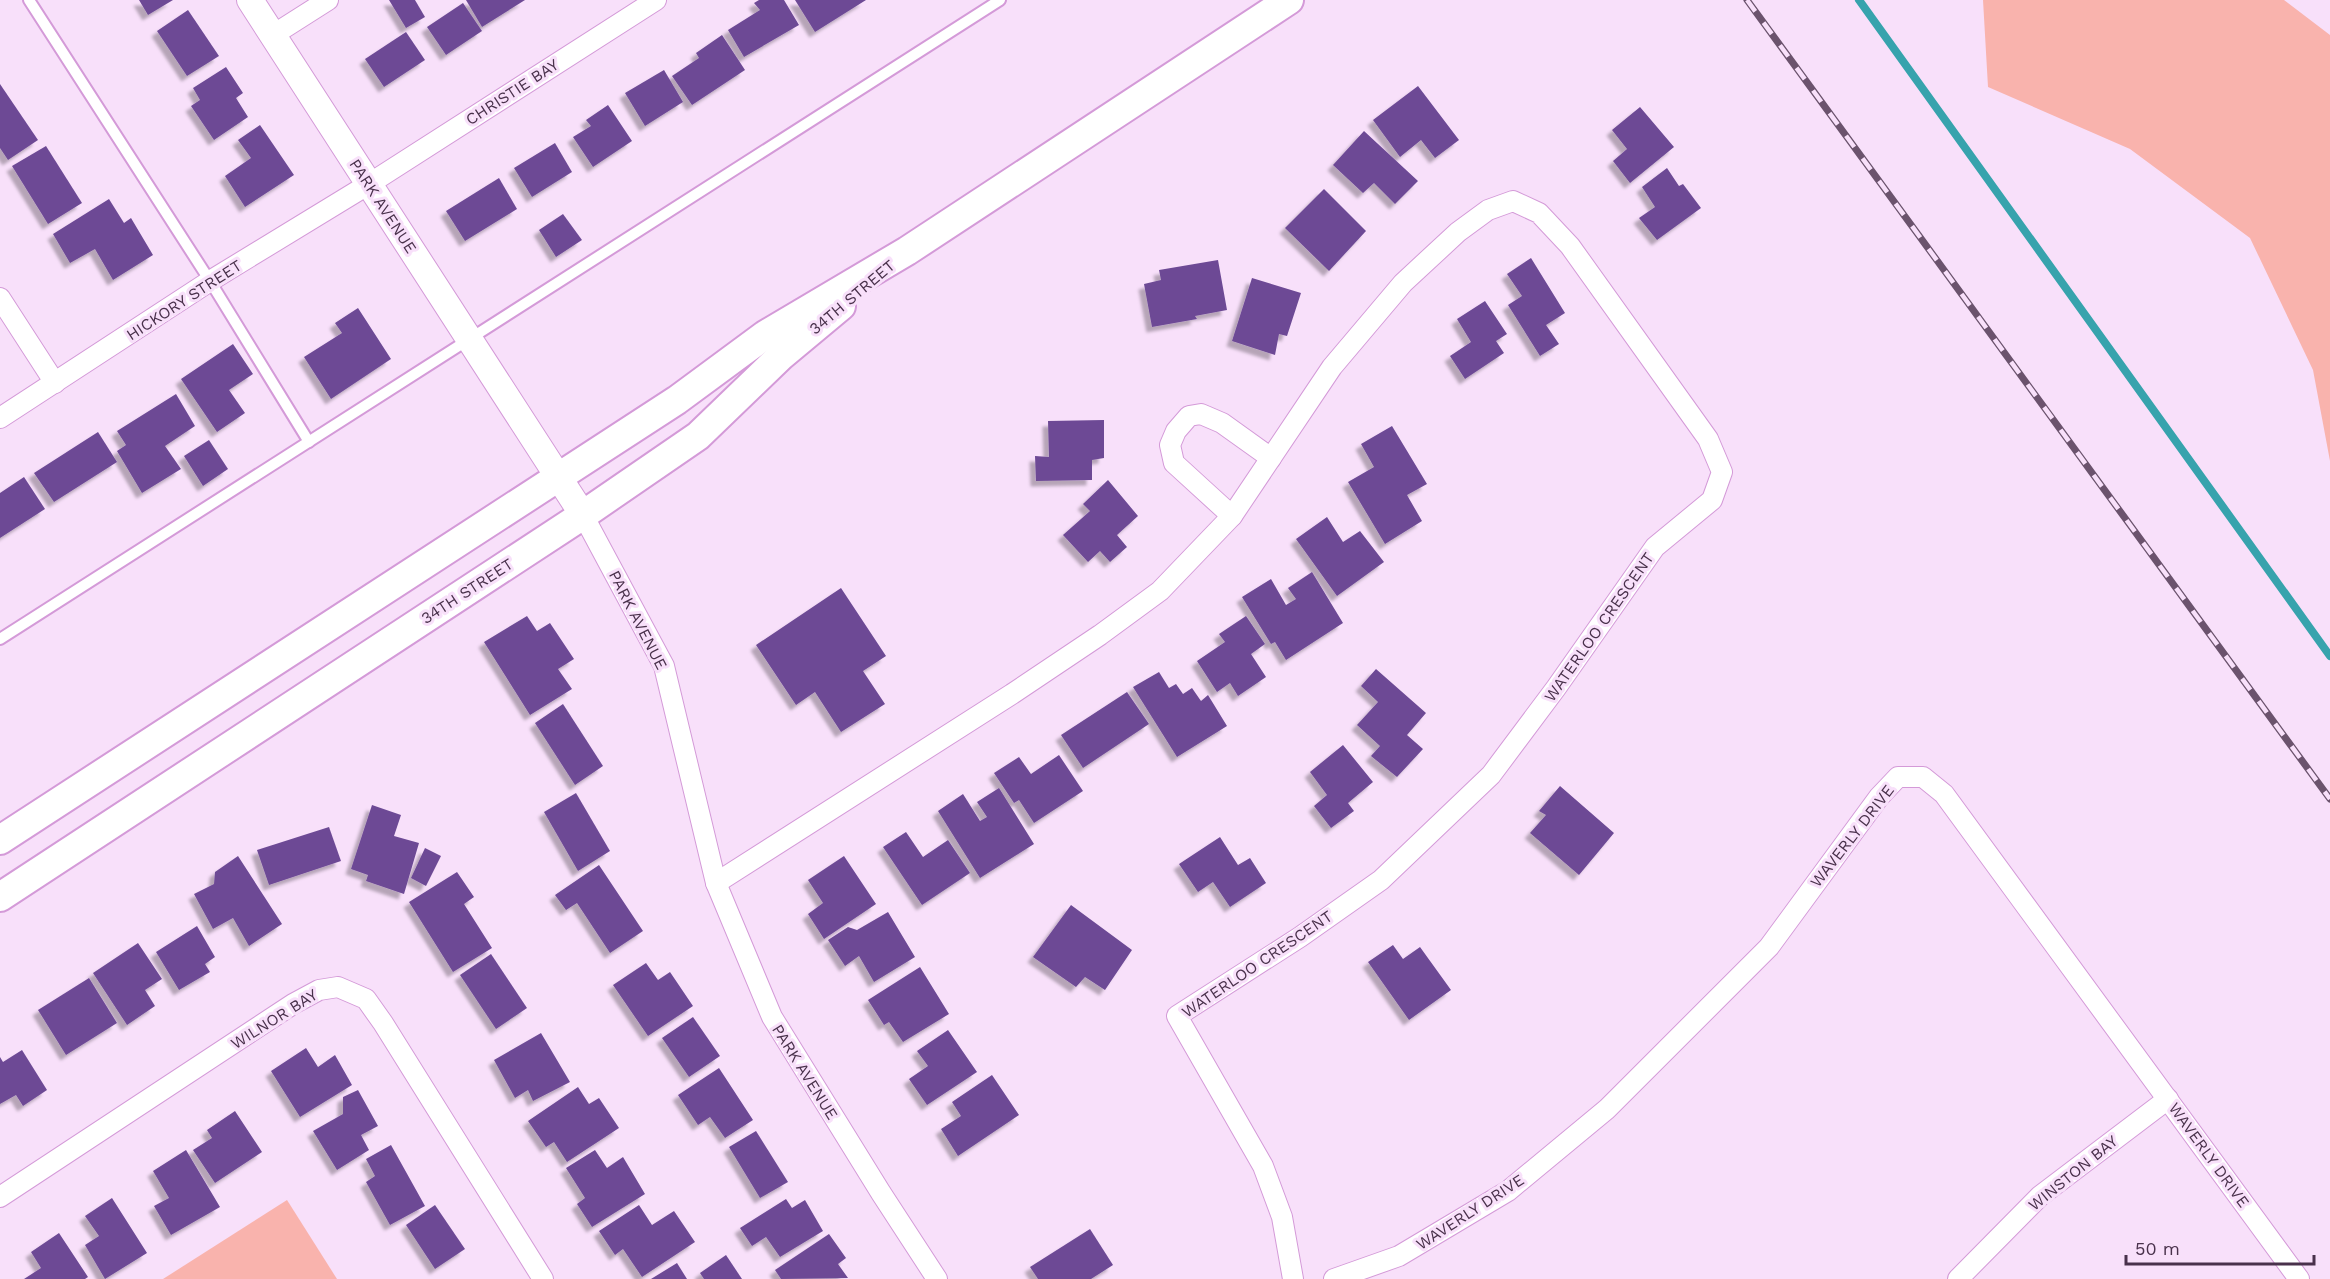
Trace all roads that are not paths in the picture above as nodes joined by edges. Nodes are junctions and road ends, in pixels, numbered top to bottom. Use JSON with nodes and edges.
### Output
{"nodes":[{"id":1,"x":30,"y":0,"type":"edge"},
{"id":2,"x":250,"y":0,"type":"edge"},
{"id":3,"x":328,"y":0,"type":"edge"},
{"id":4,"x":656,"y":0,"type":"edge"},
{"id":5,"x":1000,"y":0,"type":"edge"},
{"id":6,"x":1289,"y":0,"type":"edge"},
{"id":7,"x":273,"y":36,"type":"junction"},
{"id":8,"x":369,"y":184,"type":"junction"},
{"id":9,"x":907,"y":250,"type":"junction"},
{"id":10,"x":210,"y":281,"type":"junction"},
{"id":11,"x":0,"y":298,"type":"edge"},
{"id":12,"x":470,"y":340,"type":"junction"},
{"id":13,"x":55,"y":383,"type":"junction"},
{"id":14,"x":0,"y":418,"type":"edge"},
{"id":15,"x":309,"y":442,"type":"junction"},
{"id":16,"x":1272,"y":458,"type":"junction"},
{"id":17,"x":559,"y":477,"type":"junction"},
{"id":18,"x":583,"y":515,"type":"junction"},
{"id":19,"x":1232,"y":516,"type":"junction"},
{"id":20,"x":0,"y":639,"type":"edge"},
{"id":21,"x":0,"y":840,"type":"edge"},
{"id":22,"x":716,"y":883,"type":"junction"},
{"id":23,"x":0,"y":897,"type":"edge"},
{"id":24,"x":2168,"y":1099,"type":"junction"},
{"id":25,"x":0,"y":1197,"type":"edge"},
{"id":26,"x":543,"y":1279,"type":"edge"},
{"id":27,"x":937,"y":1279,"type":"edge"},
{"id":28,"x":1293,"y":1279,"type":"edge"},
{"id":29,"x":1334,"y":1279,"type":"edge"},
{"id":30,"x":1958,"y":1279,"type":"edge"},
{"id":31,"x":2299,"y":1279,"type":"edge"}],
"edges":[{"from":1,"to":10,"type":"lane"},
{"from":2,"to":7,"type":"street","name":"PARK AVENUE"},
{"from":3,"to":7,"type":"street"},
{"from":4,"to":8,"type":"street","name":"CHRISTIE BAY"},
{"from":5,"to":12,"type":"lane"},
{"from":6,"to":9,"type":"main road","name":"34TH STREET"},
{"from":7,"to":8,"type":"street","name":"PARK AVENUE"},
{"from":8,"to":10,"type":"street","name":"HICKORY STREET"},
{"from":8,"to":12,"type":"street","name":"PARK AVENUE"},
{"from":9,"to":17,"type":"main road","name":"34TH STREET"},
{"from":9,"to":18,"type":"main road","name":"34TH STREET"},
{"from":10,"to":13,"type":"street","name":"HICKORY STREET"},
{"from":10,"to":15,"type":"lane"},
{"from":11,"to":13,"type":"street"},
{"from":12,"to":15,"type":"lane"},
{"from":12,"to":17,"type":"street","name":"PARK AVENUE"},
{"from":13,"to":14,"type":"street","name":"HICKORY STREET"},
{"from":15,"to":20,"type":"lane"},
{"from":16,"to":19,"type":"street","name":"WATERLOO CRESCENT"},
{"from":16,"to":19,"type":"street"},
{"from":16,"to":28,"type":"street","name":"WATERLOO CRESCENT"},
{"from":17,"to":18,"type":"street","name":"PARK AVENUE"},
{"from":17,"to":21,"type":"main road","name":"34TH STREET"},
{"from":18,"to":22,"type":"street","name":"PARK AVENUE"},
{"from":18,"to":23,"type":"main road","name":"34TH STREET"},
{"from":19,"to":22,"type":"street","name":"WATERLOO CRESCENT"},
{"from":22,"to":27,"type":"street","name":"PARK AVENUE"},
{"from":24,"to":29,"type":"street","name":"WAVERLY DRIVE"},
{"from":24,"to":30,"type":"street","name":"WINSTON BAY"},
{"from":24,"to":31,"type":"street","name":"WAVERLY DRIVE"},
{"from":25,"to":26,"type":"street","name":"WILNOR BAY"}]}
